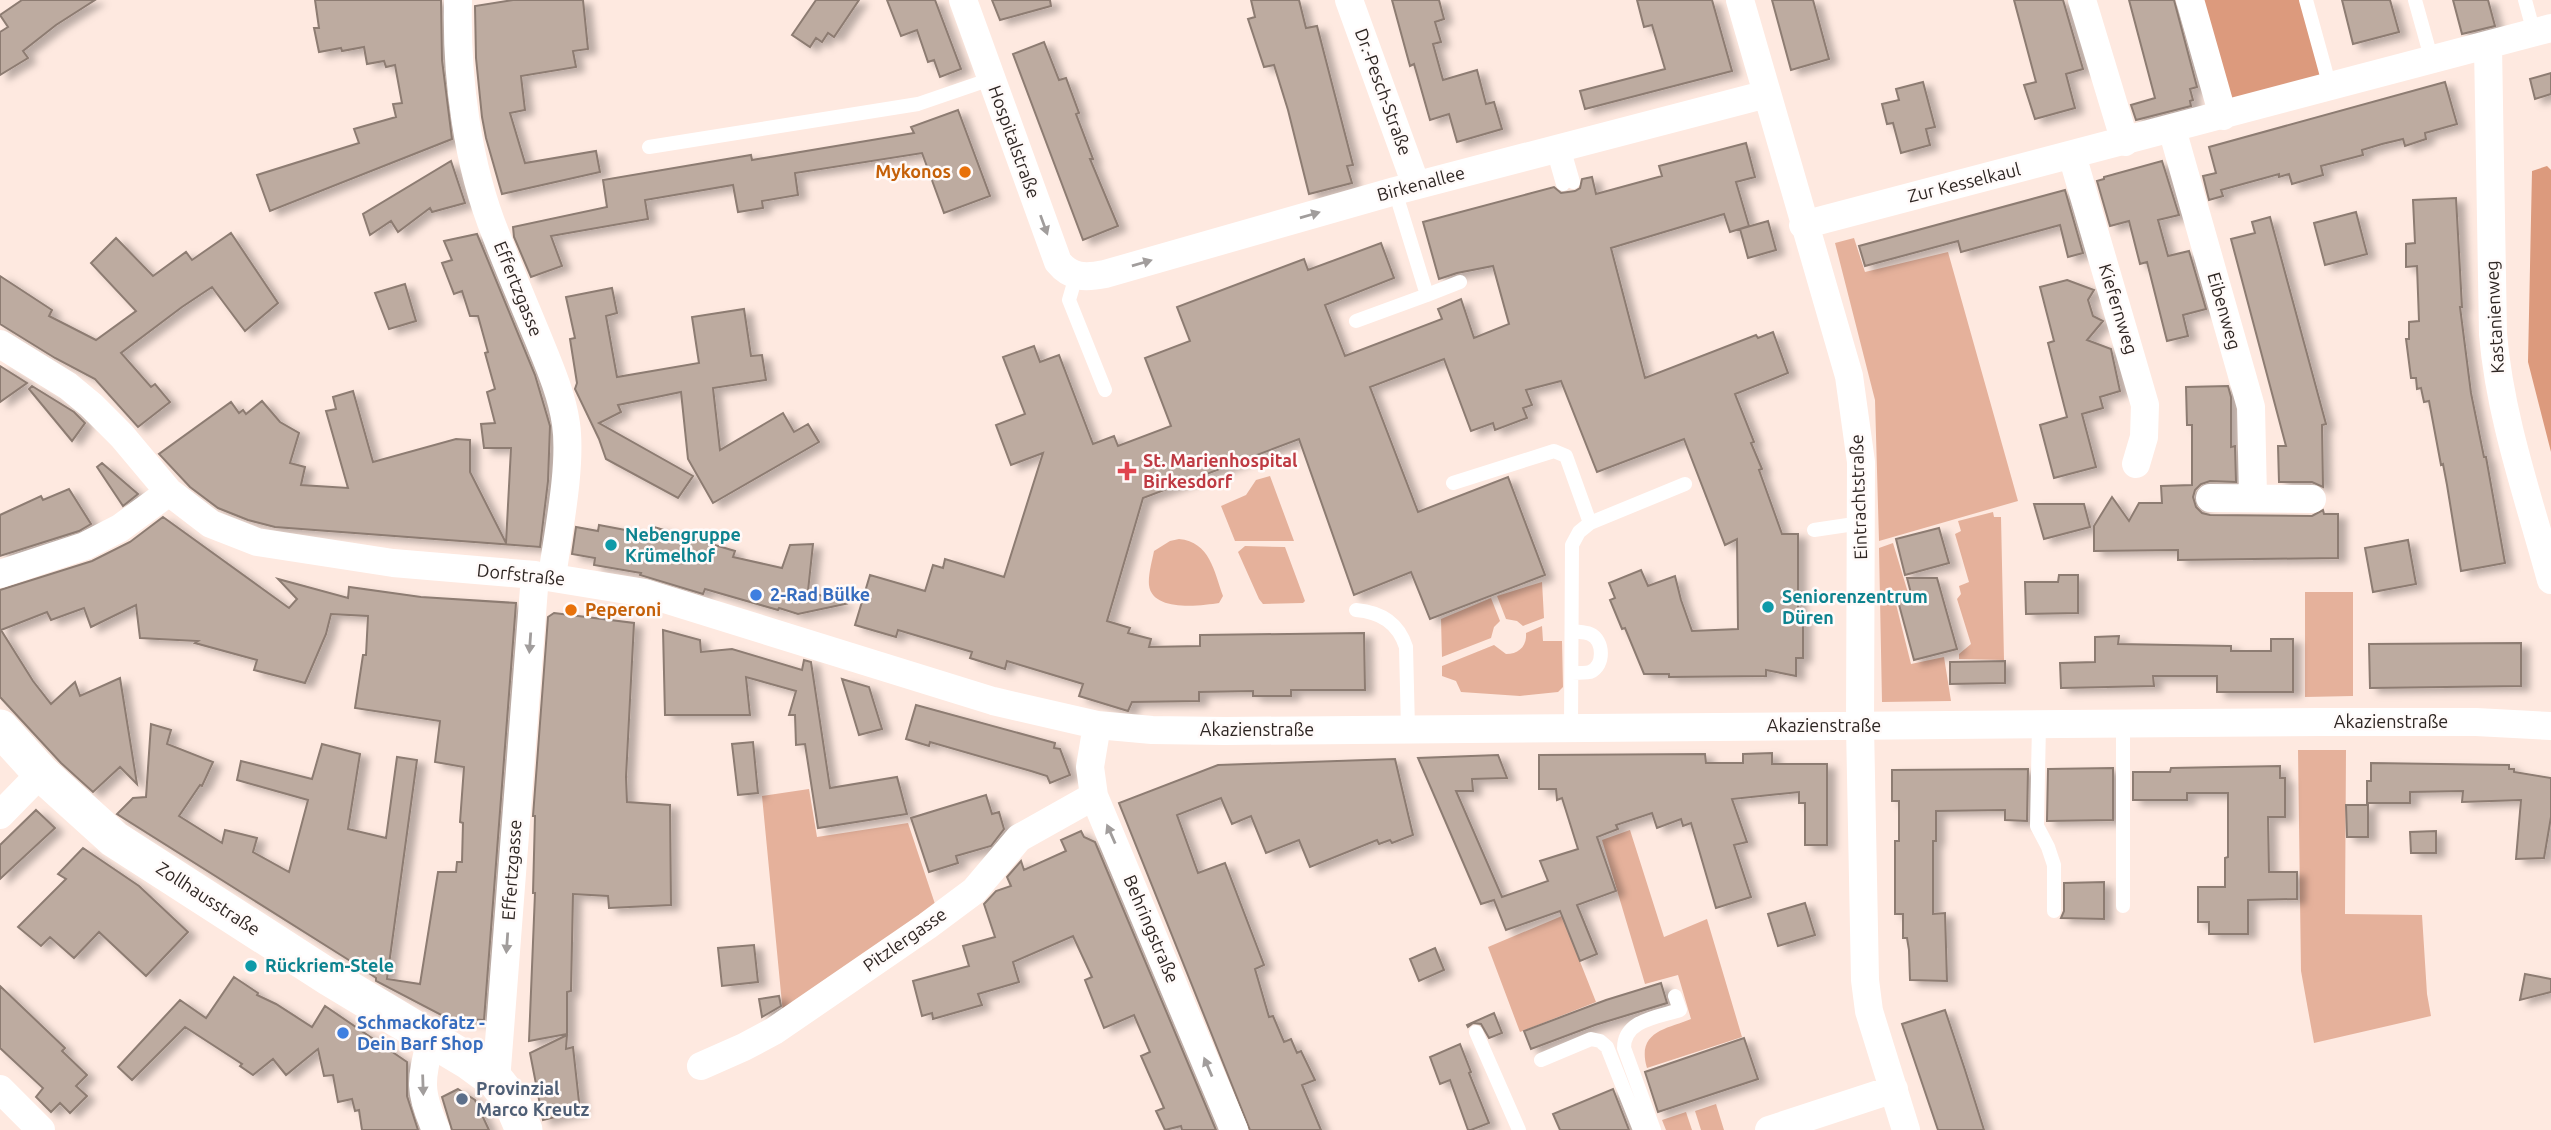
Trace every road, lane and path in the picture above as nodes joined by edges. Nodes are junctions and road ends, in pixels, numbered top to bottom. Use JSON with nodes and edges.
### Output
{"nodes":[{"id":1,"x":458,"y":0,"type":"edge"},
{"id":2,"x":963,"y":0,"type":"edge"},
{"id":3,"x":1349,"y":0,"type":"edge"},
{"id":4,"x":1740,"y":0,"type":"edge"},
{"id":5,"x":2082,"y":0,"type":"edge"},
{"id":6,"x":2190,"y":0,"type":"edge"},
{"id":7,"x":2306,"y":0,"type":"edge"},
{"id":8,"x":2415,"y":0,"type":"edge"},
{"id":9,"x":2525,"y":0,"type":"edge"},
{"id":10,"x":2542,"y":31,"type":"edge"},
{"id":11,"x":2488,"y":47,"type":"junction"},
{"id":12,"x":2432,"y":61,"type":"junction"},
{"id":13,"x":991,"y":79,"type":"junction"},
{"id":14,"x":2330,"y":88,"type":"junction"},
{"id":15,"x":1767,"y":93,"type":"junction"},
{"id":16,"x":2223,"y":116,"type":"junction"},
{"id":17,"x":2172,"y":129,"type":"junction"},
{"id":18,"x":2125,"y":142,"type":"junction"},
{"id":19,"x":649,"y":147,"type":"dead end"},
{"id":20,"x":1558,"y":148,"type":"junction"},
{"id":21,"x":2072,"y":155,"type":"junction"},
{"id":22,"x":1568,"y":183,"type":"dead end"},
{"id":23,"x":1405,"y":188,"type":"junction"},
{"id":24,"x":1803,"y":225,"type":"junction"},
{"id":25,"x":1076,"y":276,"type":"junction"},
{"id":26,"x":1460,"y":282,"type":"dead end"},
{"id":27,"x":1427,"y":295,"type":"junction"},
{"id":28,"x":1356,"y":321,"type":"dead end"},
{"id":29,"x":0,"y":344,"type":"edge"},
{"id":30,"x":1105,"y":390,"type":"dead end"},
{"id":31,"x":2136,"y":464,"type":"dead end"},
{"id":32,"x":1453,"y":483,"type":"dead end"},
{"id":33,"x":1685,"y":484,"type":"dead end"},
{"id":34,"x":169,"y":492,"type":"junction"},
{"id":35,"x":2253,"y":497,"type":"junction"},
{"id":36,"x":2210,"y":498,"type":"dead end"},
{"id":37,"x":2312,"y":499,"type":"dead end"},
{"id":38,"x":1590,"y":523,"type":"junction"},
{"id":39,"x":1861,"y":523,"type":"junction"},
{"id":40,"x":1814,"y":530,"type":"dead end"},
{"id":41,"x":0,"y":574,"type":"edge"},
{"id":42,"x":543,"y":576,"type":"junction"},
{"id":43,"x":2551,"y":580,"type":"edge"},
{"id":44,"x":1356,"y":610,"type":"dead end"},
{"id":45,"x":1572,"y":631,"type":"junction"},
{"id":46,"x":1572,"y":673,"type":"junction"},
{"id":47,"x":2039,"y":724,"type":"junction"},
{"id":48,"x":2123,"y":724,"type":"junction"},
{"id":49,"x":1097,"y":725,"type":"junction"},
{"id":50,"x":1860,"y":726,"type":"junction"},
{"id":51,"x":2551,"y":726,"type":"edge"},
{"id":52,"x":1572,"y":727,"type":"junction"},
{"id":53,"x":0,"y":728,"type":"edge"},
{"id":54,"x":1408,"y":729,"type":"junction"},
{"id":55,"x":41,"y":773,"type":"junction"},
{"id":56,"x":1094,"y":796,"type":"junction"},
{"id":57,"x":0,"y":815,"type":"edge"},
{"id":58,"x":2123,"y":905,"type":"dead end"},
{"id":59,"x":2054,"y":911,"type":"dead end"},
{"id":60,"x":1675,"y":996,"type":"dead end"},
{"id":61,"x":1476,"y":1032,"type":"dead end"},
{"id":62,"x":431,"y":1039,"type":"junction"},
{"id":63,"x":1541,"y":1060,"type":"dead end"},
{"id":64,"x":701,"y":1066,"type":"dead end"},
{"id":65,"x":496,"y":1081,"type":"junction"},
{"id":66,"x":0,"y":1089,"type":"edge"},
{"id":67,"x":1894,"y":1089,"type":"junction"},
{"id":68,"x":41,"y":1130,"type":"edge"},
{"id":69,"x":436,"y":1130,"type":"edge"},
{"id":70,"x":524,"y":1130,"type":"edge"},
{"id":71,"x":1234,"y":1130,"type":"edge"},
{"id":72,"x":1519,"y":1130,"type":"edge"},
{"id":73,"x":1640,"y":1130,"type":"edge"},
{"id":74,"x":1654,"y":1130,"type":"edge"},
{"id":75,"x":1769,"y":1130,"type":"edge"},
{"id":76,"x":1906,"y":1130,"type":"edge"}],
"edges":[{"from":1,"to":42,"type":"street","name":"Effertzgasse"},
{"from":2,"to":13,"type":"street","name":"Hospitalstraße"},
{"from":3,"to":23,"type":"street","name":"Dr.-Pesch-Straße"},
{"from":4,"to":15,"type":"street","name":"Eintrachtstraße"},
{"from":5,"to":18,"type":"street"},
{"from":6,"to":16,"type":"street"},
{"from":7,"to":14,"type":"lane"},
{"from":8,"to":12,"type":"lane"},
{"from":9,"to":10,"type":"lane"},
{"from":10,"to":11,"type":"street","name":"Zur Kesselkaul"},
{"from":11,"to":12,"type":"street","name":"Zur Kesselkaul"},
{"from":11,"to":43,"type":"street","name":"Kastanienweg"},
{"from":12,"to":14,"type":"street","name":"Zur Kesselkaul"},
{"from":13,"to":19,"type":"lane"},
{"from":13,"to":25,"type":"street","name":"Hospitalstraße","one_way":true},
{"from":14,"to":16,"type":"street","name":"Zur Kesselkaul"},
{"from":15,"to":20,"type":"street","name":"Birkenallee"},
{"from":15,"to":24,"type":"street","name":"Eintrachtstraße"},
{"from":16,"to":17,"type":"street","name":"Zur Kesselkaul"},
{"from":17,"to":18,"type":"street","name":"Zur Kesselkaul"},
{"from":17,"to":35,"type":"street","name":"Eibenweg"},
{"from":18,"to":21,"type":"street","name":"Zur Kesselkaul"},
{"from":20,"to":22,"type":"lane"},
{"from":20,"to":23,"type":"street","name":"Birkenallee"},
{"from":21,"to":24,"type":"street","name":"Zur Kesselkaul"},
{"from":21,"to":31,"type":"street","name":"Kiefernweg"},
{"from":25,"to":23,"type":"street","name":"Birkenallee","one_way":true},
{"from":23,"to":27,"type":"lane"},
{"from":24,"to":39,"type":"street","name":"Eintrachtstraße"},
{"from":25,"to":30,"type":"lane"},
{"from":26,"to":27,"type":"lane"},
{"from":27,"to":28,"type":"lane"},
{"from":29,"to":34,"type":"street","name":"Dorfstraße"},
{"from":32,"to":38,"type":"lane"},
{"from":33,"to":38,"type":"lane"},
{"from":34,"to":41,"type":"street"},
{"from":34,"to":42,"type":"street","name":"Dorfstraße"},
{"from":35,"to":36,"type":"street"},
{"from":35,"to":37,"type":"street"},
{"from":38,"to":45,"type":"lane"},
{"from":39,"to":40,"type":"lane"},
{"from":39,"to":50,"type":"street","name":"Eintrachtstraße"},
{"from":42,"to":49,"type":"street","name":"Dorfstraße"},
{"from":42,"to":65,"type":"street","name":"Effertzgasse","one_way":true},
{"from":44,"to":54,"type":"lane"},
{"from":45,"to":46,"type":"lane"},
{"from":45,"to":46,"type":"lane"},
{"from":46,"to":52,"type":"lane"},
{"from":47,"to":48,"type":"street","name":"Akazienstraße"},
{"from":47,"to":50,"type":"street","name":"Akazienstraße"},
{"from":47,"to":59,"type":"lane"},
{"from":48,"to":51,"type":"street","name":"Akazienstraße"},
{"from":48,"to":58,"type":"lane"},
{"from":49,"to":54,"type":"street","name":"Akazienstraße"},
{"from":49,"to":56,"type":"street","name":"Behringstraße"},
{"from":50,"to":52,"type":"street","name":"Akazienstraße"},
{"from":50,"to":67,"type":"street","name":"Eintrachtstraße"},
{"from":52,"to":54,"type":"street","name":"Akazienstraße"},
{"from":53,"to":55,"type":"street","name":"Zollhausstraße"},
{"from":55,"to":57,"type":"street"},
{"from":55,"to":62,"type":"street","name":"Zollhausstraße"},
{"from":56,"to":64,"type":"street","name":"Pitzlergasse"},
{"from":71,"to":56,"type":"street","name":"Behringstraße","one_way":true},
{"from":60,"to":74,"type":"lane"},
{"from":61,"to":72,"type":"lane"},
{"from":62,"to":65,"type":"street","name":"Zollhausstraße"},
{"from":62,"to":69,"type":"street","one_way":true},
{"from":63,"to":73,"type":"lane"},
{"from":65,"to":70,"type":"street","name":"Zollhausstraße"},
{"from":66,"to":68,"type":"street"},
{"from":67,"to":75,"type":"street"},
{"from":67,"to":76,"type":"street","name":"Eintrachtstraße"}]}
